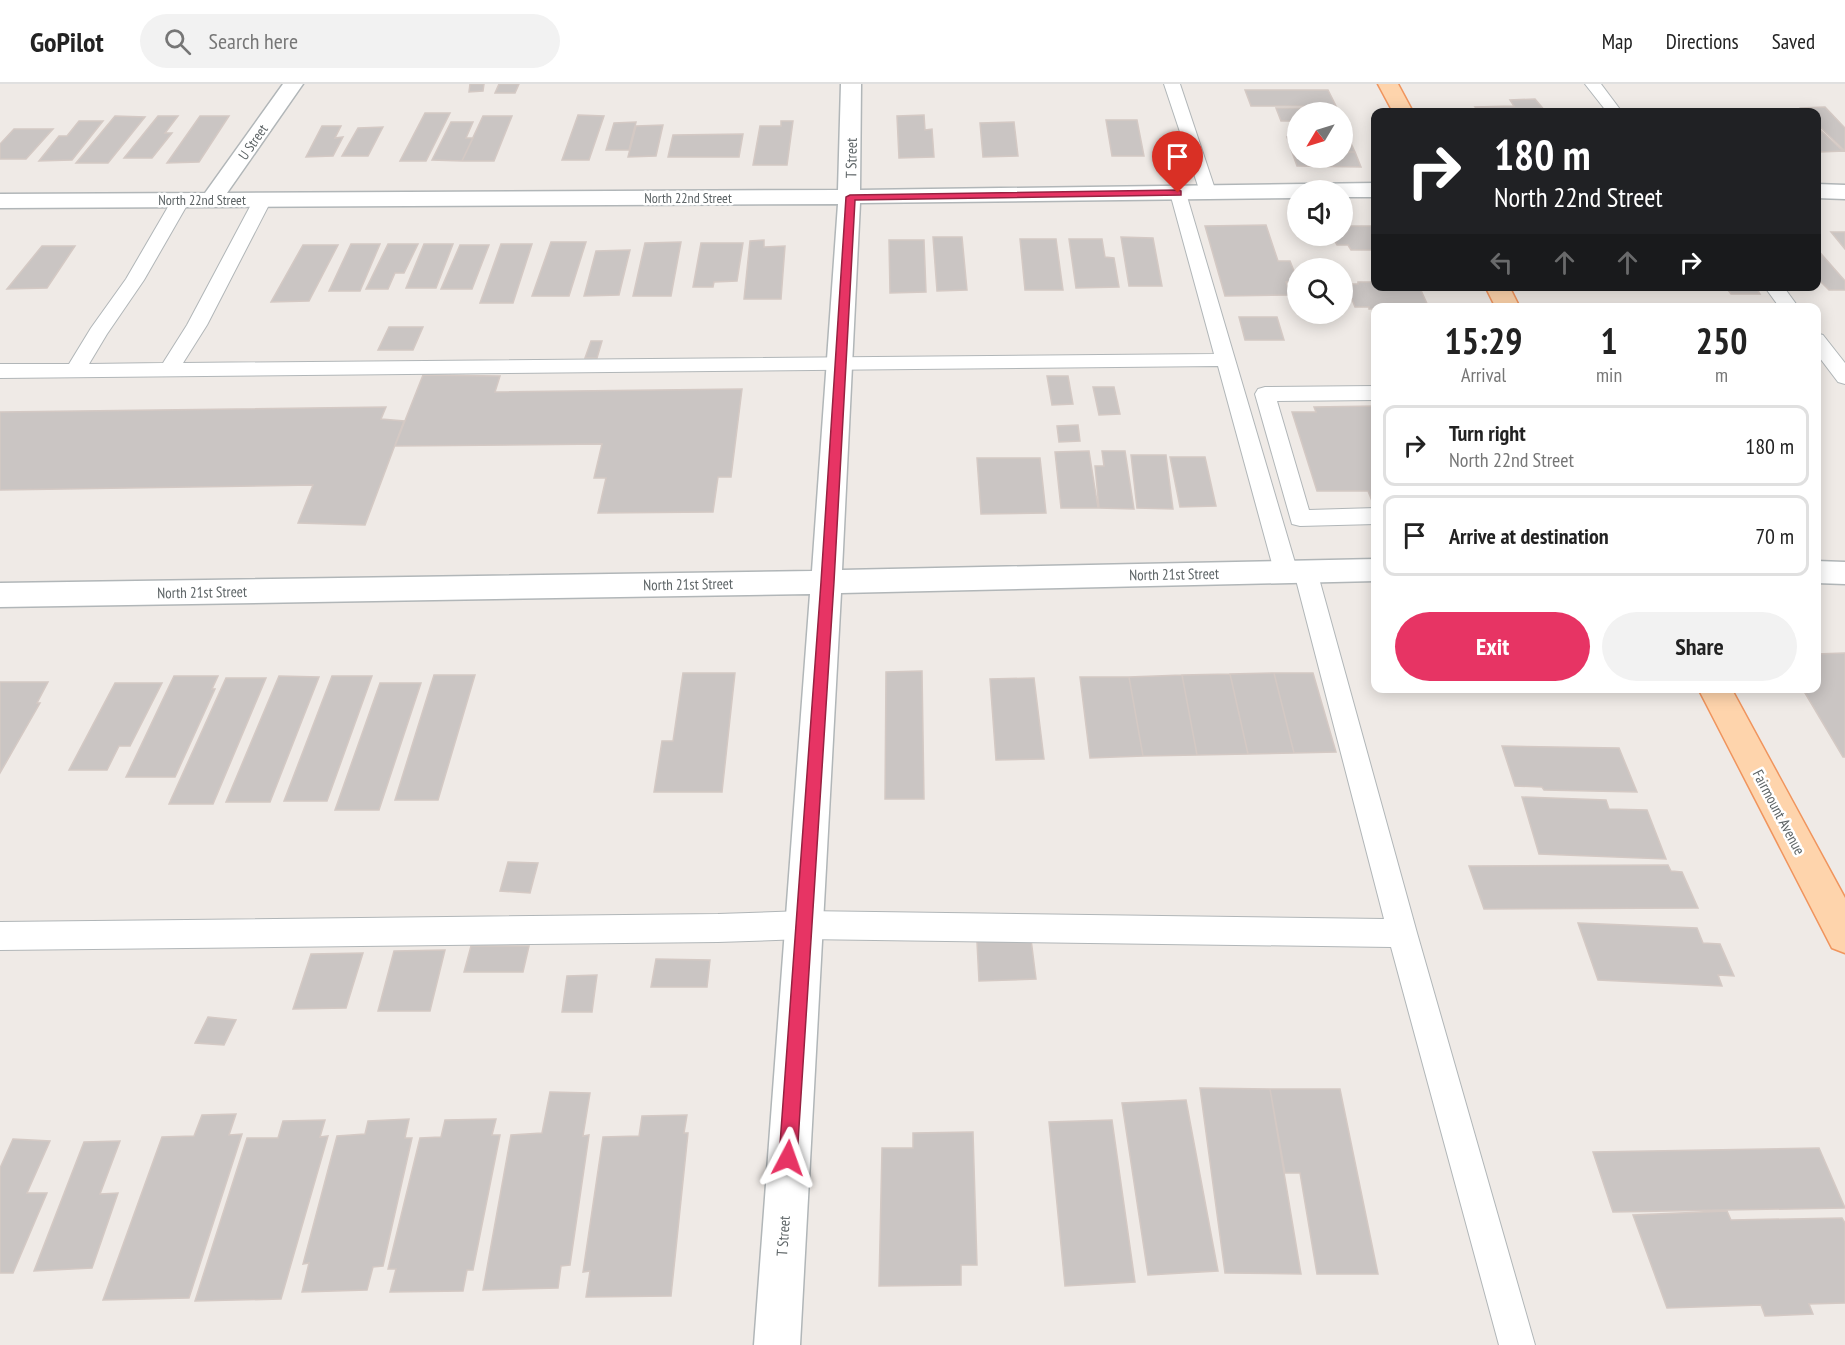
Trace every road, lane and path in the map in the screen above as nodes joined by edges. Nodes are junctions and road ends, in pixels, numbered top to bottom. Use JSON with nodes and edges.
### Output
{"nodes":[{"id":1,"x":293,"y":84,"type":"edge"},
{"id":2,"x":851,"y":84,"type":"edge"},
{"id":3,"x":1172,"y":84,"type":"edge"},
{"id":4,"x":1388,"y":84,"type":"edge"},
{"id":5,"x":1593,"y":84,"type":"edge"},
{"id":6,"x":1401,"y":108,"type":"edge"},
{"id":7,"x":1612,"y":108,"type":"edge"},
{"id":8,"x":1371,"y":190,"type":"edge"},
{"id":9,"x":1821,"y":191,"type":"edge"},
{"id":10,"x":1208,"y":192,"type":"junction"},
{"id":11,"x":1845,"y":192,"type":"edge"},
{"id":12,"x":1178,"y":193,"type":"junction"},
{"id":13,"x":850,"y":197,"type":"junction"},
{"id":14,"x":212,"y":199,"type":"junction"},
{"id":15,"x":263,"y":199,"type":"junction"},
{"id":16,"x":181,"y":200,"type":"junction"},
{"id":17,"x":0,"y":201,"type":"edge"},
{"id":18,"x":1777,"y":291,"type":"edge"},
{"id":19,"x":1786,"y":303,"type":"edge"},
{"id":20,"x":1830,"y":349,"type":"edge"},
{"id":21,"x":1226,"y":360,"type":"junction"},
{"id":22,"x":840,"y":362,"type":"junction"},
{"id":23,"x":169,"y":370,"type":"junction"},
{"id":24,"x":0,"y":371,"type":"edge"},
{"id":25,"x":75,"y":371,"type":"junction"},
{"id":26,"x":1845,"y":376,"type":"edge"},
{"id":27,"x":1371,"y":393,"type":"edge"},
{"id":28,"x":1371,"y":516,"type":"edge"},
{"id":29,"x":1371,"y":570,"type":"edge"},
{"id":30,"x":1296,"y":571,"type":"junction"},
{"id":31,"x":1821,"y":572,"type":"edge"},
{"id":32,"x":1845,"y":573,"type":"edge"},
{"id":33,"x":827,"y":582,"type":"junction"},
{"id":34,"x":0,"y":595,"type":"edge"},
{"id":35,"x":1717,"y":693,"type":"edge"},
{"id":36,"x":803,"y":925,"type":"junction"},
{"id":37,"x":1402,"y":933,"type":"junction"},
{"id":38,"x":1845,"y":935,"type":"edge"},
{"id":39,"x":0,"y":936,"type":"edge"},
{"id":40,"x":777,"y":1345,"type":"edge"},
{"id":41,"x":1517,"y":1345,"type":"edge"}],
"edges":[{"from":1,"to":14,"type":"street","name":"U Street"},
{"from":2,"to":13,"type":"street","name":"T Street"},
{"from":3,"to":10,"type":"lane"},
{"from":4,"to":6,"type":"main road"},
{"from":5,"to":7,"type":"lane"},
{"from":8,"to":10,"type":"street","name":"North 22nd Street"},
{"from":9,"to":11,"type":"street"},
{"from":10,"to":12,"type":"street","name":"North 22nd Street"},
{"from":12,"to":13,"type":"street","name":"North 22nd Street"},
{"from":12,"to":21,"type":"lane"},
{"from":13,"to":15,"type":"street","name":"North 22nd Street"},
{"from":13,"to":22,"type":"street","name":"T Street"},
{"from":14,"to":15,"type":"street","name":"North 22nd Street"},
{"from":14,"to":16,"type":"street","name":"North 22nd Street"},
{"from":15,"to":23,"type":"lane"},
{"from":16,"to":17,"type":"street","name":"North 22nd Street"},
{"from":16,"to":25,"type":"lane"},
{"from":18,"to":19,"type":"lane"},
{"from":20,"to":26,"type":"lane"},
{"from":21,"to":22,"type":"lane"},
{"from":21,"to":30,"type":"lane"},
{"from":22,"to":23,"type":"lane"},
{"from":22,"to":33,"type":"street","name":"T Street"},
{"from":23,"to":25,"type":"lane"},
{"from":24,"to":25,"type":"lane"},
{"from":27,"to":28,"type":"lane"},
{"from":29,"to":30,"type":"street","name":"North 21st Street"},
{"from":30,"to":33,"type":"street","name":"North 21st Street"},
{"from":30,"to":37,"type":"lane"},
{"from":31,"to":32,"type":"street"},
{"from":33,"to":34,"type":"street","name":"North 21st Street"},
{"from":33,"to":36,"type":"street","name":"T Street"},
{"from":35,"to":38,"type":"main road","name":"Fairmount Avenue"},
{"from":36,"to":37,"type":"lane"},
{"from":36,"to":39,"type":"lane"},
{"from":36,"to":40,"type":"street","name":"T Street"},
{"from":37,"to":41,"type":"lane"}]}
